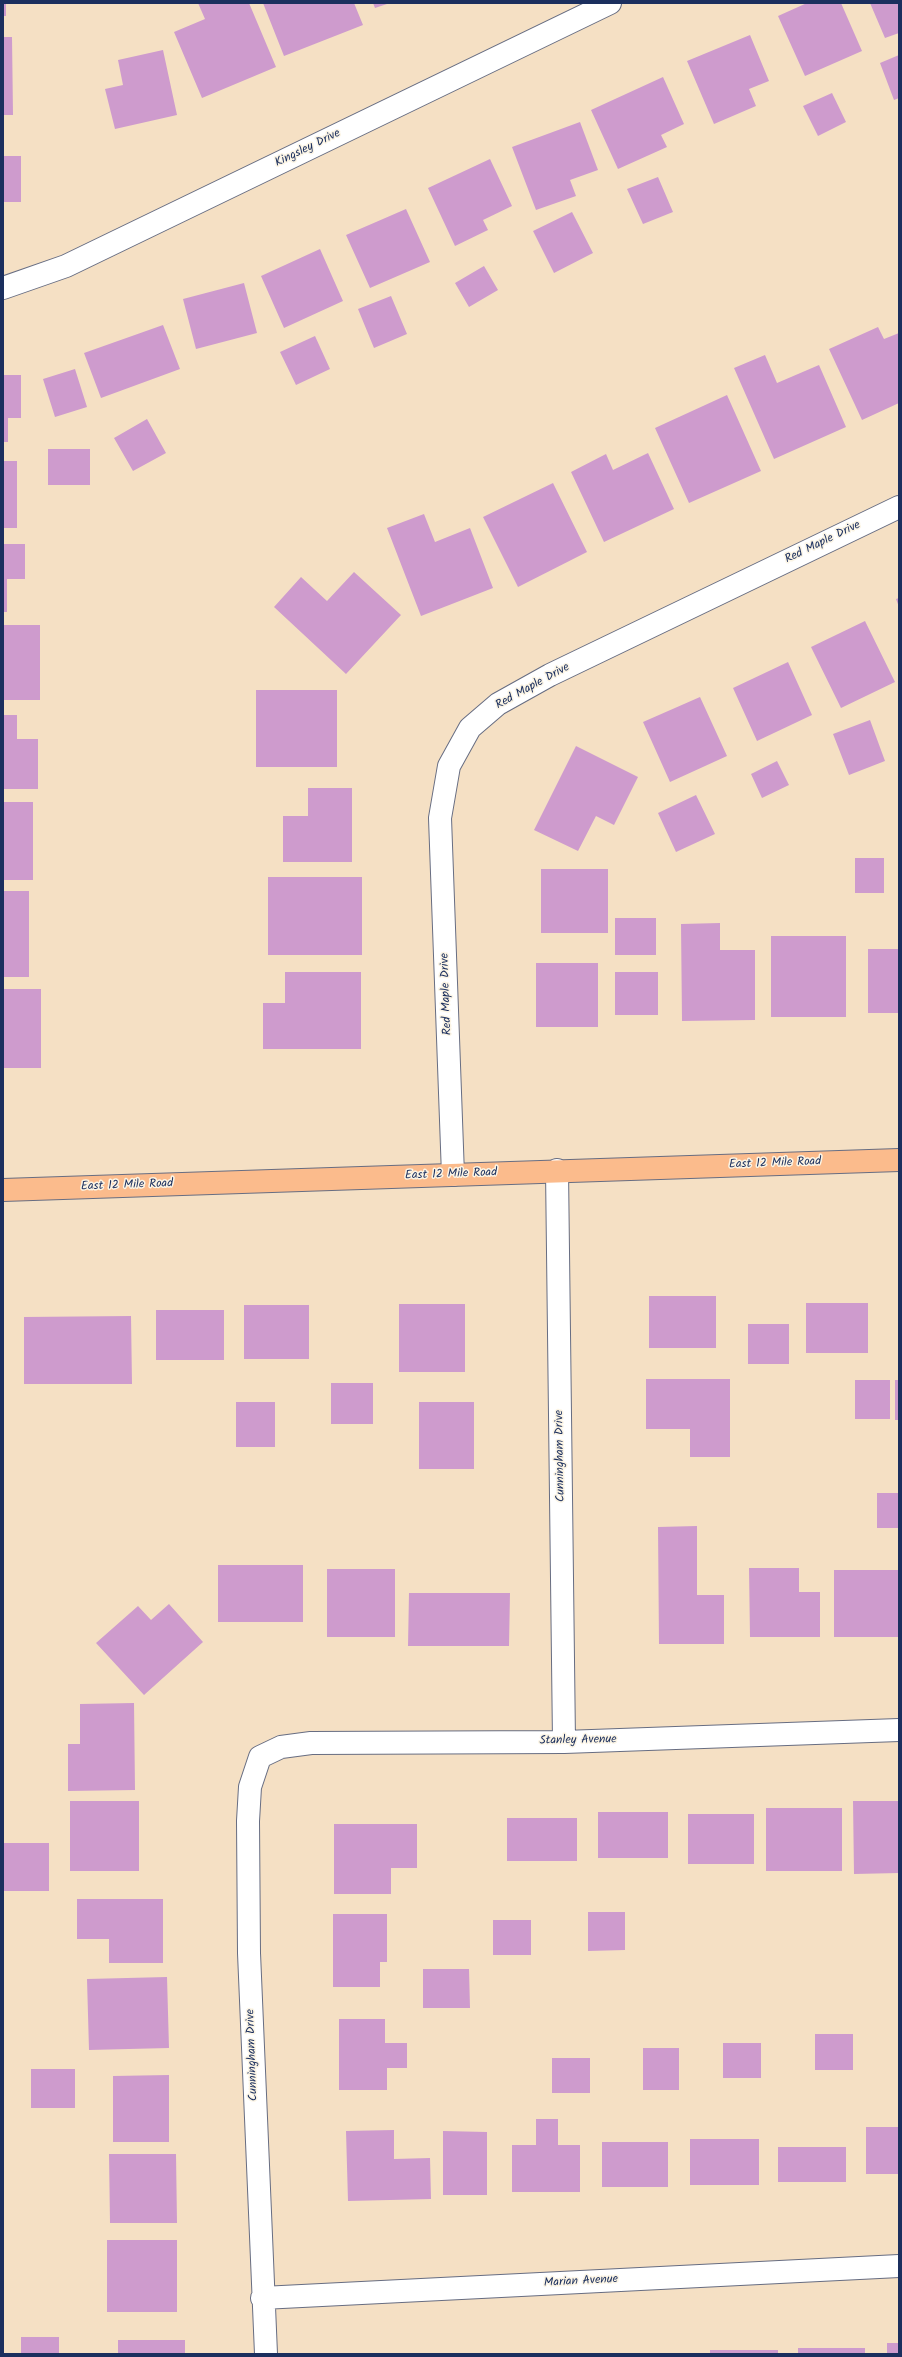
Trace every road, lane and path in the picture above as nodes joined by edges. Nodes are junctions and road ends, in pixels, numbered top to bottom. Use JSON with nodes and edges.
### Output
{"nodes":[{"id":1,"x":610,"y":3,"type":"edge"},
{"id":2,"x":3,"y":288,"type":"edge"},
{"id":3,"x":899,"y":506,"type":"edge"},
{"id":4,"x":899,"y":1160,"type":"edge"},
{"id":5,"x":557,"y":1170,"type":"junction"},
{"id":6,"x":453,"y":1174,"type":"junction"},
{"id":7,"x":3,"y":1190,"type":"edge"},
{"id":8,"x":899,"y":1730,"type":"edge"},
{"id":9,"x":564,"y":1742,"type":"junction"},
{"id":10,"x":260,"y":1757,"type":"joint"},
{"id":11,"x":899,"y":2266,"type":"edge"},
{"id":12,"x":262,"y":2298,"type":"junction"},
{"id":13,"x":266,"y":2354,"type":"edge"}],
"edges":[{"from":1,"to":2,"type":"street","name":"Kingsley Drive"},
{"from":3,"to":6,"type":"street","name":"Red Maple Drive"},
{"from":4,"to":5,"type":"main road","name":"East 12 Mile Road"},
{"from":5,"to":6,"type":"main road","name":"East 12 Mile Road"},
{"from":5,"to":9,"type":"street","name":"Cunningham Drive"},
{"from":6,"to":7,"type":"main road","name":"East 12 Mile Road"},
{"from":8,"to":9,"type":"street","name":"Stanley Avenue"},
{"from":9,"to":10,"type":"street","name":"Stanley Avenue"},
{"from":10,"to":12,"type":"street","name":"Cunningham Drive"},
{"from":11,"to":12,"type":"street","name":"Marian Avenue"},
{"from":12,"to":13,"type":"street","name":"Cunningham Drive"}]}
